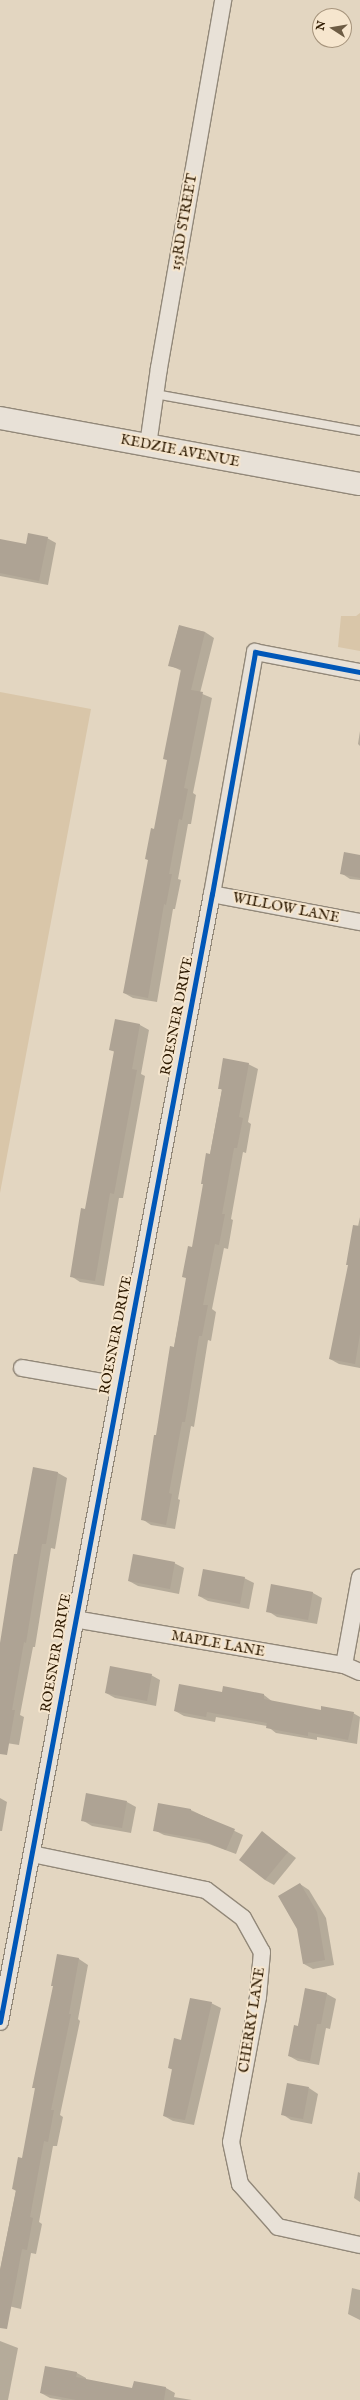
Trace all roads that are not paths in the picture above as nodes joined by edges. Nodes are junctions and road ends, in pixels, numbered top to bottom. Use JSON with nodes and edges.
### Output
{"nodes":[{"id":1,"x":223,"y":0,"type":"edge"},
{"id":2,"x":155,"y":394,"type":"junction"},
{"id":3,"x":0,"y":418,"type":"edge"},
{"id":4,"x":360,"y":431,"type":"edge"},
{"id":5,"x":148,"y":445,"type":"junction"},
{"id":6,"x":360,"y":484,"type":"edge"},
{"id":7,"x":360,"y":672,"type":"edge"},
{"id":8,"x":212,"y":894,"type":"junction"},
{"id":9,"x":360,"y":922,"type":"edge"},
{"id":10,"x":22,"y":1368,"type":"dead end"},
{"id":11,"x":119,"y":1385,"type":"junction"},
{"id":12,"x":360,"y":1577,"type":"edge"},
{"id":13,"x":74,"y":1619,"type":"junction"},
{"id":14,"x":344,"y":1665,"type":"junction"},
{"id":15,"x":360,"y":1672,"type":"edge"},
{"id":16,"x":32,"y":1854,"type":"junction"},
{"id":17,"x":0,"y":2022,"type":"edge"},
{"id":18,"x":360,"y":2245,"type":"edge"}],
"edges":[{"from":1,"to":2,"type":"street","name":"153RD STREET"},
{"from":2,"to":4,"type":"lane"},
{"from":2,"to":5,"type":"street","name":"153RD STREET"},
{"from":3,"to":5,"type":"main road","name":"KEDZIE AVENUE"},
{"from":5,"to":6,"type":"main road","name":"KEDZIE AVENUE"},
{"from":7,"to":8,"type":"street","name":"ROESNER DRIVE"},
{"from":8,"to":9,"type":"street","name":"WILLOW LANE"},
{"from":8,"to":11,"type":"street","name":"ROESNER DRIVE"},
{"from":10,"to":11,"type":"street"},
{"from":11,"to":13,"type":"street","name":"ROESNER DRIVE"},
{"from":12,"to":14,"type":"street"},
{"from":13,"to":14,"type":"street","name":"MAPLE LANE"},
{"from":13,"to":16,"type":"street","name":"ROESNER DRIVE"},
{"from":14,"to":15,"type":"street","name":"MAPLE LANE"},
{"from":16,"to":17,"type":"street","name":"ROESNER DRIVE"},
{"from":16,"to":18,"type":"street","name":"CHERRY LANE"}]}
